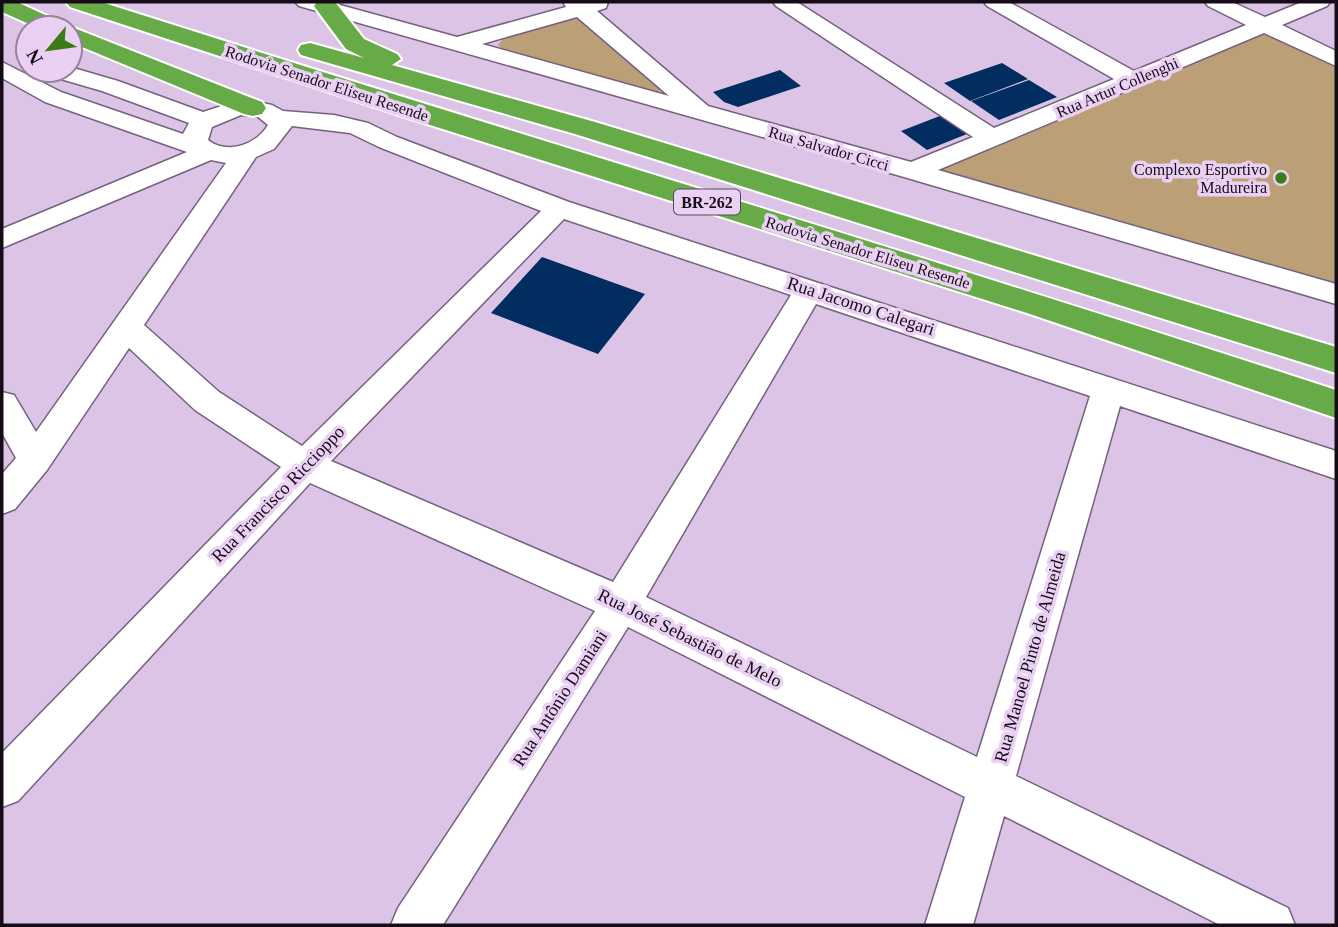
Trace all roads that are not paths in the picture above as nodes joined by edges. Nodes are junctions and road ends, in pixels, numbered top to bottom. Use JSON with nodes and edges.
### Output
{"nodes":[{"id":1,"x":79,"y":2,"type":"edge"},
{"id":2,"x":148,"y":2,"type":"edge"},
{"id":3,"x":606,"y":2,"type":"edge"},
{"id":4,"x":783,"y":2,"type":"edge"},
{"id":5,"x":994,"y":2,"type":"edge"},
{"id":6,"x":1215,"y":2,"type":"edge"},
{"id":7,"x":1249,"y":2,"type":"edge"},
{"id":8,"x":1320,"y":2,"type":"edge"},
{"id":9,"x":319,"y":3,"type":"edge"},
{"id":10,"x":2,"y":4,"type":"edge"},
{"id":11,"x":577,"y":5,"type":"edge"},
{"id":12,"x":25,"y":14,"type":"edge"},
{"id":13,"x":51,"y":14,"type":"edge"},
{"id":14,"x":1273,"y":21,"type":"junction"},
{"id":15,"x":84,"y":39,"type":"edge"},
{"id":16,"x":1336,"y":42,"type":"edge"},
{"id":17,"x":456,"y":44,"type":"junction"},
{"id":18,"x":1336,"y":59,"type":"edge"},
{"id":19,"x":2,"y":69,"type":"edge"},
{"id":20,"x":84,"y":78,"type":"edge"},
{"id":21,"x":1133,"y":80,"type":"junction"},
{"id":22,"x":184,"y":82,"type":"junction"},
{"id":23,"x":253,"y":108,"type":"junction"},
{"id":24,"x":705,"y":113,"type":"junction"},
{"id":25,"x":210,"y":118,"type":"junction"},
{"id":26,"x":277,"y":125,"type":"junction"},
{"id":27,"x":585,"y":128,"type":"junction"},
{"id":28,"x":992,"y":138,"type":"junction"},
{"id":29,"x":204,"y":150,"type":"junction"},
{"id":30,"x":247,"y":151,"type":"junction"},
{"id":31,"x":913,"y":171,"type":"junction"},
{"id":32,"x":559,"y":208,"type":"junction"},
{"id":33,"x":2,"y":239,"type":"edge"},
{"id":34,"x":810,"y":289,"type":"junction"},
{"id":35,"x":1336,"y":294,"type":"edge"},
{"id":36,"x":127,"y":328,"type":"junction"},
{"id":37,"x":1336,"y":360,"type":"edge"},
{"id":38,"x":1109,"y":388,"type":"junction"},
{"id":39,"x":2,"y":404,"type":"edge"},
{"id":40,"x":1336,"y":404,"type":"edge"},
{"id":41,"x":35,"y":460,"type":"junction"},
{"id":42,"x":305,"y":465,"type":"junction"},
{"id":43,"x":1336,"y":465,"type":"edge"},
{"id":44,"x":2,"y":499,"type":"edge"},
{"id":45,"x":621,"y":604,"type":"junction"},
{"id":46,"x":2,"y":785,"type":"edge"},
{"id":47,"x":993,"y":785,"type":"junction"},
{"id":48,"x":415,"y":925,"type":"edge"},
{"id":49,"x":949,"y":925,"type":"edge"},
{"id":50,"x":1271,"y":925,"type":"edge"}],
"edges":[{"from":1,"to":13,"type":"highway"},
{"from":1,"to":40,"type":"highway","name":"Rodovia Senador Eliseu Resende","number":"BR-262"},
{"from":2,"to":27,"type":"highway","name":"Rodovia Senador Eliseu Resende","number":"BR-262"},
{"from":3,"to":11,"type":"street"},
{"from":4,"to":28,"type":"street"},
{"from":5,"to":21,"type":"street"},
{"from":6,"to":14,"type":"street"},
{"from":7,"to":14,"type":"street"},
{"from":8,"to":14,"type":"street","name":"Rua Artur Collenghi"},
{"from":9,"to":17,"type":"street","name":"Rua Salvador Cicci"},
{"from":9,"to":27,"type":"highway"},
{"from":10,"to":12,"type":"highway"},
{"from":11,"to":17,"type":"street"},
{"from":11,"to":24,"type":"street"},
{"from":14,"to":16,"type":"street"},
{"from":14,"to":18,"type":"street"},
{"from":14,"to":21,"type":"street","name":"Rua Artur Collenghi"},
{"from":15,"to":22,"type":"highway"},
{"from":17,"to":24,"type":"street","name":"Rua Salvador Cicci"},
{"from":19,"to":29,"type":"street"},
{"from":20,"to":25,"type":"street"},
{"from":21,"to":28,"type":"street","name":"Rua Artur Collenghi"},
{"from":22,"to":23,"type":"highway"},
{"from":22,"to":25,"type":"highway"},
{"from":23,"to":25,"type":"street"},
{"from":23,"to":26,"type":"street","name":"Rua Jacomo Calegari"},
{"from":24,"to":31,"type":"street","name":"Rua Salvador Cicci"},
{"from":25,"to":29,"type":"street"},
{"from":26,"to":30,"type":"street"},
{"from":26,"to":32,"type":"street","name":"Rua Jacomo Calegari"},
{"from":27,"to":37,"type":"highway","name":"Rodovia Senador Eliseu Resende","number":"BR-262"},
{"from":28,"to":31,"type":"street","name":"Rua Artur Collenghi"},
{"from":29,"to":30,"type":"street"},
{"from":29,"to":33,"type":"street"},
{"from":30,"to":36,"type":"street"},
{"from":31,"to":35,"type":"street","name":"Rua Salvador Cicci"},
{"from":32,"to":34,"type":"street","name":"Rua Jacomo Calegari"},
{"from":32,"to":42,"type":"street","name":"Rua Francisco Riccioppo"},
{"from":34,"to":38,"type":"street","name":"Rua Jacomo Calegari"},
{"from":34,"to":45,"type":"street","name":"Rua Antônio Damiani"},
{"from":36,"to":41,"type":"street"},
{"from":36,"to":42,"type":"street","name":"Rua José Sebastião de Melo"},
{"from":38,"to":43,"type":"street","name":"Rua Jacomo Calegari"},
{"from":38,"to":47,"type":"street","name":"Rua Manoel Pinto de Almeida"},
{"from":39,"to":41,"type":"street"},
{"from":41,"to":44,"type":"street"},
{"from":42,"to":45,"type":"street","name":"Rua José Sebastião de Melo"},
{"from":42,"to":46,"type":"street","name":"Rua Francisco Riccioppo"},
{"from":45,"to":47,"type":"street","name":"Rua José Sebastião de Melo"},
{"from":45,"to":48,"type":"street","name":"Rua Antônio Damiani"},
{"from":47,"to":49,"type":"street","name":"Rua Manoel Pinto de Almeida"},
{"from":47,"to":50,"type":"street","name":"Rua José Sebastião de Melo"}]}
